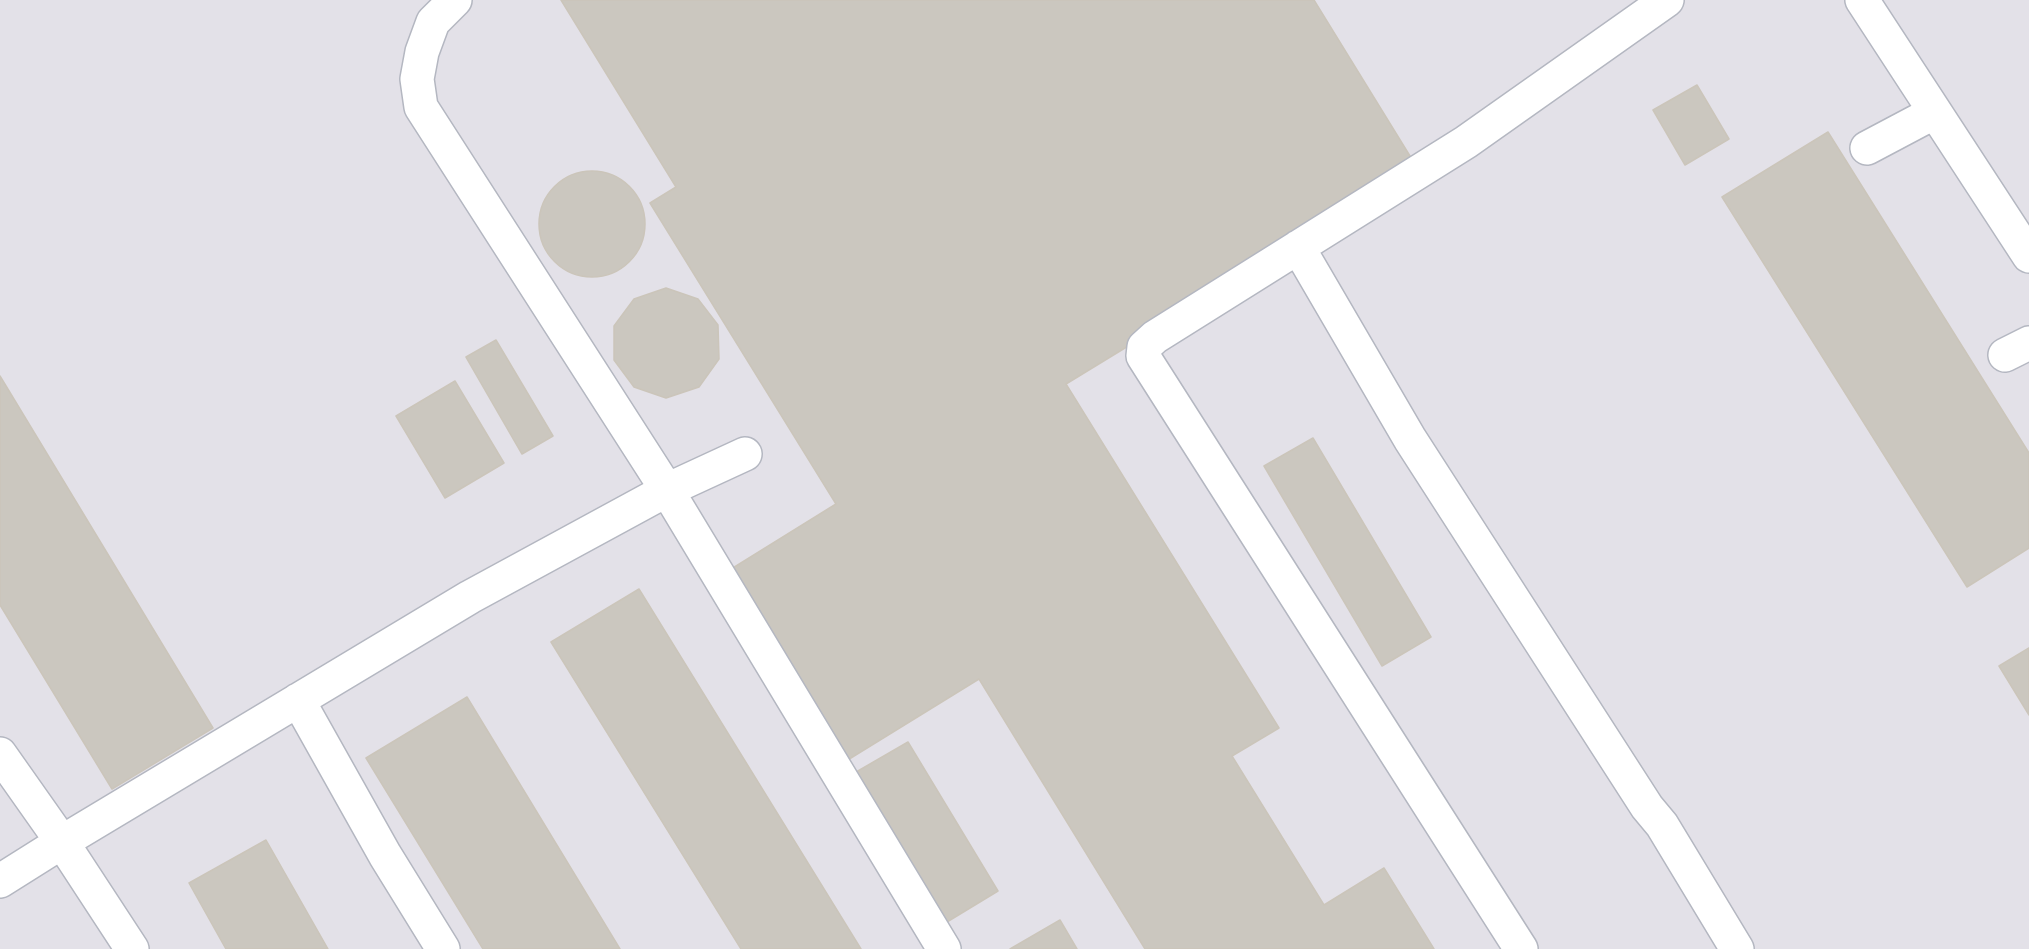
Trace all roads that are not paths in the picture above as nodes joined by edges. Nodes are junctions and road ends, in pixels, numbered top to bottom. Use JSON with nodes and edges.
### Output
{"nodes":[{"id":1,"x":455,"y":0,"type":"edge"},
{"id":2,"x":1667,"y":0,"type":"edge"},
{"id":3,"x":1862,"y":0,"type":"edge"},
{"id":4,"x":1935,"y":112,"type":"junction"},
{"id":5,"x":1867,"y":148,"type":"dead end"},
{"id":6,"x":1298,"y":247,"type":"junction"},
{"id":7,"x":2029,"y":256,"type":"edge"},
{"id":8,"x":745,"y":454,"type":"dead end"},
{"id":9,"x":667,"y":490,"type":"junction"},
{"id":10,"x":298,"y":700,"type":"junction"},
{"id":11,"x":0,"y":754,"type":"edge"},
{"id":12,"x":62,"y":842,"type":"junction"},
{"id":13,"x":0,"y":881,"type":"edge"},
{"id":14,"x":132,"y":949,"type":"edge"},
{"id":15,"x":443,"y":949,"type":"edge"},
{"id":16,"x":944,"y":949,"type":"edge"},
{"id":17,"x":1521,"y":949,"type":"edge"},
{"id":18,"x":1737,"y":949,"type":"edge"}],
"edges":[{"from":1,"to":9,"type":"lane"},
{"from":2,"to":6,"type":"lane"},
{"from":3,"to":4,"type":"lane"},
{"from":4,"to":5,"type":"lane"},
{"from":4,"to":7,"type":"lane"},
{"from":6,"to":17,"type":"lane"},
{"from":6,"to":18,"type":"lane"},
{"from":8,"to":9,"type":"lane"},
{"from":9,"to":10,"type":"lane"},
{"from":9,"to":16,"type":"lane"},
{"from":10,"to":12,"type":"lane"},
{"from":10,"to":15,"type":"lane"},
{"from":11,"to":12,"type":"lane"},
{"from":12,"to":13,"type":"lane"},
{"from":12,"to":14,"type":"lane"}]}
